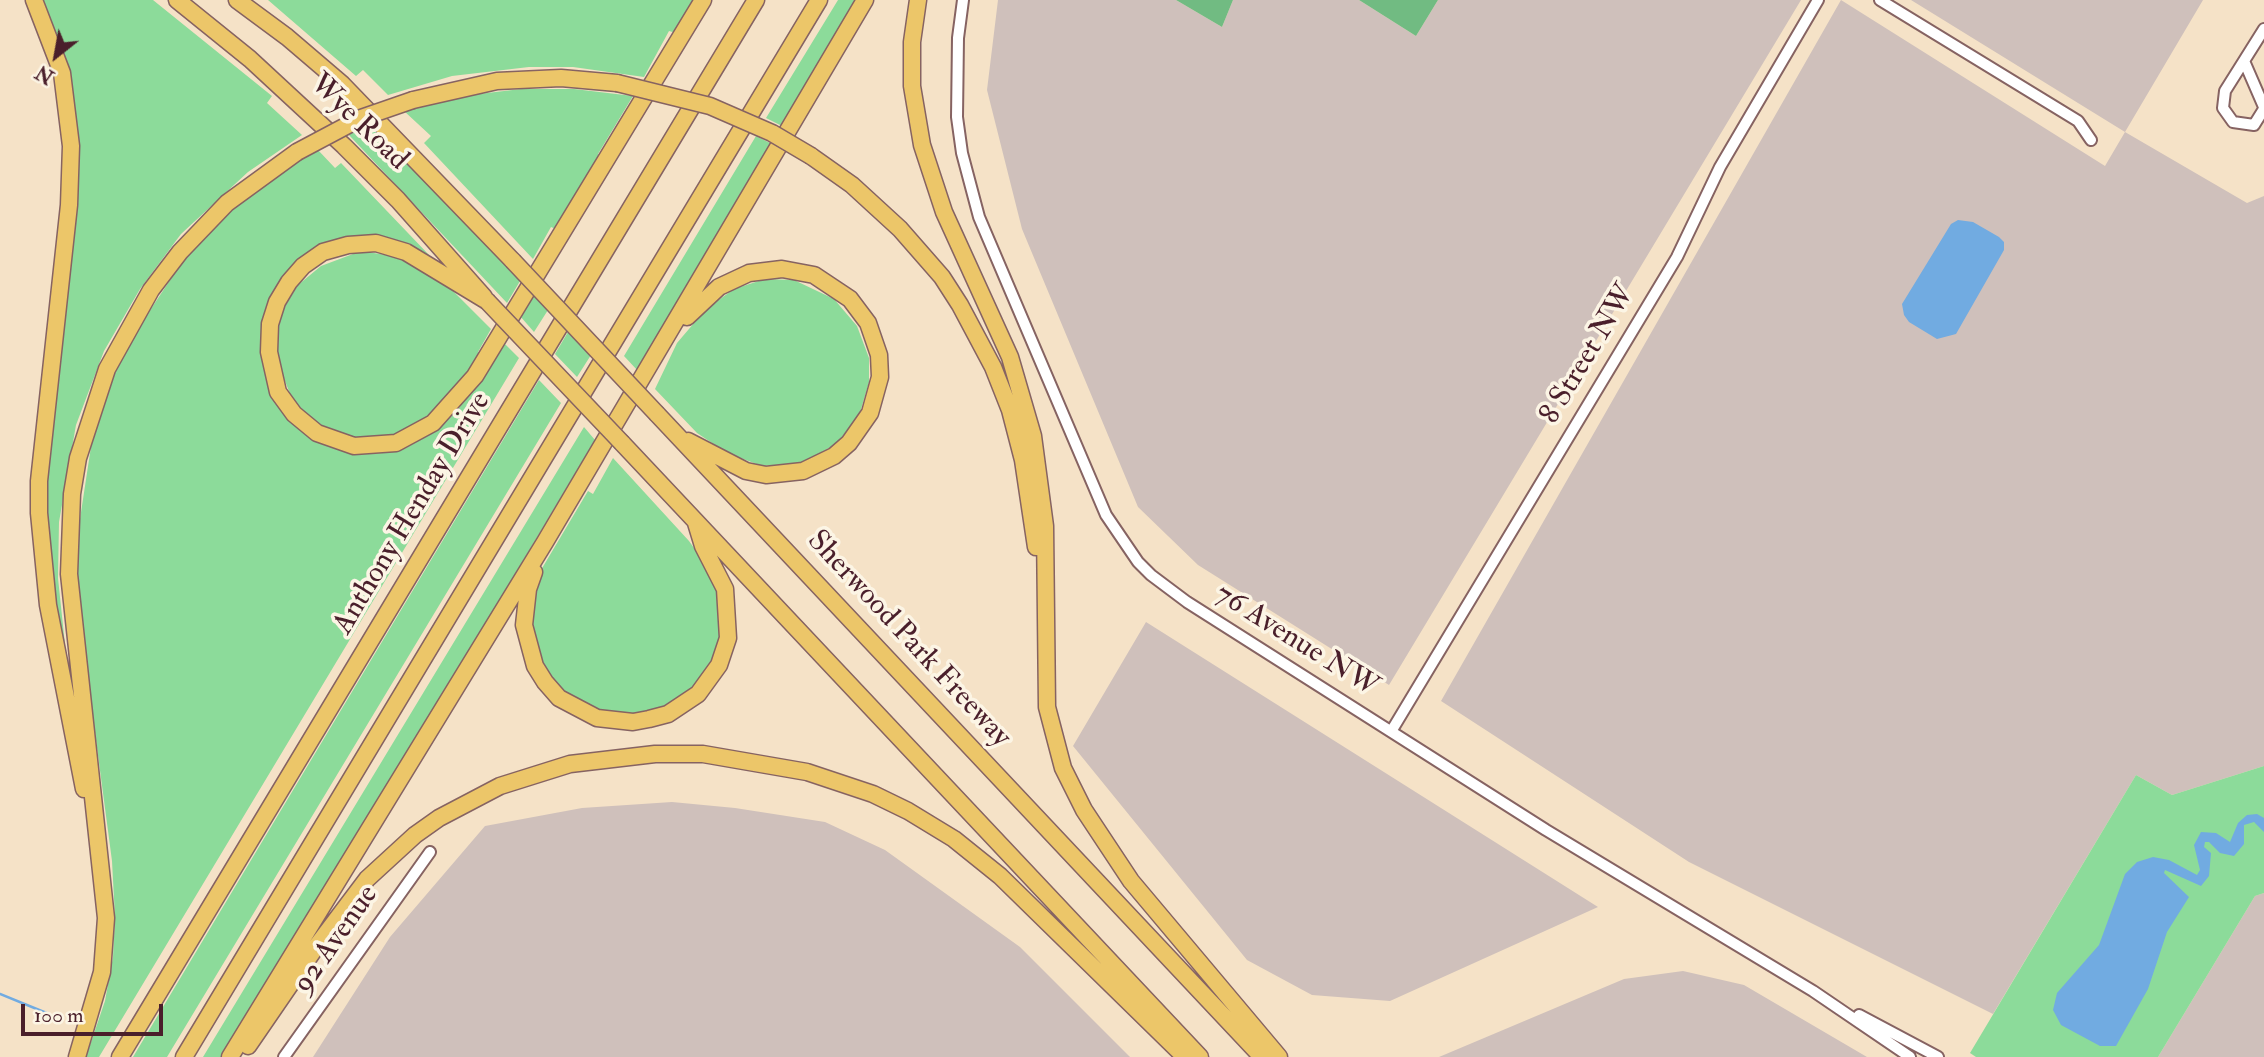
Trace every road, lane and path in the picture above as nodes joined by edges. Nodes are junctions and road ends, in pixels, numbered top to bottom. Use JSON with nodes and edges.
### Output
{"nodes":[{"id":1,"x":34,"y":0,"type":"edge"},
{"id":2,"x":177,"y":0,"type":"edge"},
{"id":3,"x":237,"y":0,"type":"edge"},
{"id":4,"x":703,"y":0,"type":"edge"},
{"id":5,"x":755,"y":0,"type":"edge"},
{"id":6,"x":819,"y":0,"type":"edge"},
{"id":7,"x":865,"y":0,"type":"edge"},
{"id":8,"x":918,"y":0,"type":"edge"},
{"id":9,"x":963,"y":0,"type":"edge"},
{"id":10,"x":1818,"y":0,"type":"edge"},
{"id":11,"x":1880,"y":0,"type":"edge"},
{"id":12,"x":2264,"y":29,"type":"edge"},
{"id":13,"x":2244,"y":61,"type":"junction"},
{"id":14,"x":2264,"y":108,"type":"edge"},
{"id":15,"x":2091,"y":140,"type":"dead end"},
{"id":16,"x":513,"y":261,"type":"joint"},
{"id":17,"x":487,"y":301,"type":"junction"},
{"id":18,"x":669,"y":332,"type":"junction"},
{"id":19,"x":676,"y":435,"type":"junction"},
{"id":20,"x":695,"y":517,"type":"junction"},
{"id":21,"x":545,"y":542,"type":"junction"},
{"id":22,"x":1045,"y":640,"type":"junction"},
{"id":23,"x":1392,"y":730,"type":"junction"},
{"id":24,"x":97,"y":818,"type":"junction"},
{"id":25,"x":430,"y":852,"type":"dead end"},
{"id":26,"x":1813,"y":990,"type":"junction"},
{"id":27,"x":77,"y":1057,"type":"edge"},
{"id":28,"x":120,"y":1057,"type":"edge"},
{"id":29,"x":184,"y":1057,"type":"edge"},
{"id":30,"x":230,"y":1057,"type":"edge"},
{"id":31,"x":241,"y":1057,"type":"edge"},
{"id":32,"x":284,"y":1057,"type":"edge"},
{"id":33,"x":1185,"y":1057,"type":"edge"},
{"id":34,"x":1200,"y":1057,"type":"edge"},
{"id":35,"x":1262,"y":1057,"type":"edge"},
{"id":36,"x":1279,"y":1057,"type":"edge"},
{"id":37,"x":1910,"y":1057,"type":"edge"},
{"id":38,"x":1938,"y":1057,"type":"edge"}],
"edges":[{"from":1,"to":24,"type":"highway"},
{"from":2,"to":17,"type":"highway","name":"Wye Road"},
{"from":3,"to":16,"type":"highway","name":"Wye Road"},
{"from":4,"to":17,"type":"highway"},
{"from":5,"to":28,"type":"highway","name":"Anthony Henday Drive"},
{"from":6,"to":29,"type":"highway"},
{"from":7,"to":18,"type":"highway"},
{"from":8,"to":22,"type":"highway"},
{"from":9,"to":23,"type":"street","name":"76 Avenue NW"},
{"from":10,"to":23,"type":"street","name":"8 Street NW"},
{"from":11,"to":15,"type":"street"},
{"from":12,"to":13,"type":"street"},
{"from":13,"to":14,"type":"street"},
{"from":13,"to":14,"type":"street"},
{"from":16,"to":19,"type":"highway","name":"Sherwood Park Freeway","bridge":true},
{"from":17,"to":20,"type":"highway","bridge":true},
{"from":18,"to":19,"type":"highway"},
{"from":18,"to":21,"type":"highway"},
{"from":19,"to":35,"type":"highway","name":"Sherwood Park Freeway"},
{"from":20,"to":21,"type":"highway"},
{"from":20,"to":34,"type":"highway"},
{"from":21,"to":30,"type":"highway"},
{"from":22,"to":24,"type":"highway","bridge":true},
{"from":22,"to":36,"type":"highway"},
{"from":23,"to":26,"type":"street","name":"76 Avenue NW"},
{"from":24,"to":27,"type":"highway"},
{"from":25,"to":32,"type":"street","name":"92 Avenue"},
{"from":26,"to":37,"type":"street","name":"76 Avenue NW"},
{"from":26,"to":38,"type":"street","name":"76 Avenue NW"},
{"from":31,"to":33,"type":"highway"}]}
